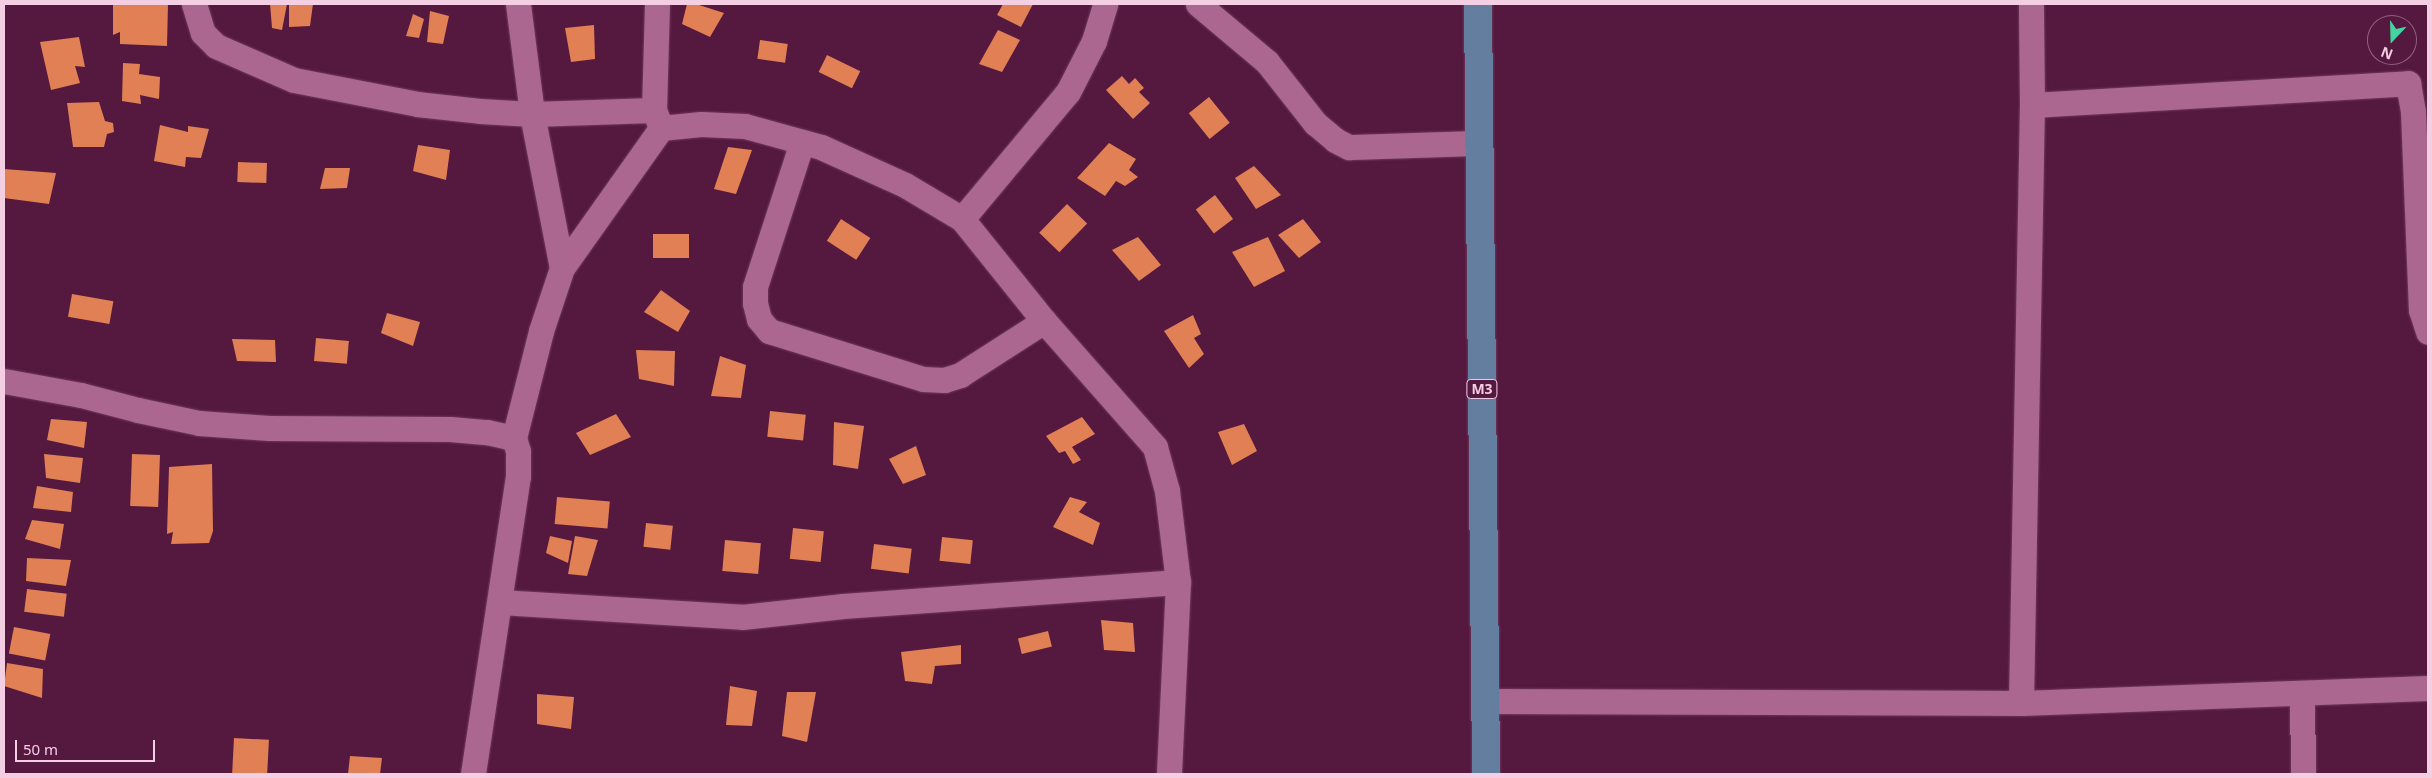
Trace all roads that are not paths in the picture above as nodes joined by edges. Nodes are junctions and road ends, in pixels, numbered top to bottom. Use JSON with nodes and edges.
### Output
{"nodes":[{"id":1,"x":194,"y":4,"type":"edge"},
{"id":2,"x":518,"y":4,"type":"edge"},
{"id":3,"x":657,"y":4,"type":"edge"},
{"id":4,"x":1105,"y":4,"type":"edge"},
{"id":5,"x":1198,"y":4,"type":"edge"},
{"id":6,"x":1478,"y":4,"type":"edge"},
{"id":7,"x":2031,"y":4,"type":"edge"},
{"id":8,"x":2418,"y":82,"type":"edge"},
{"id":9,"x":2032,"y":105,"type":"junction"},
{"id":10,"x":532,"y":114,"type":"junction"},
{"id":11,"x":657,"y":119,"type":"junction"},
{"id":12,"x":802,"y":142,"type":"junction"},
{"id":13,"x":1479,"y":143,"type":"junction"},
{"id":14,"x":962,"y":219,"type":"junction"},
{"id":15,"x":562,"y":268,"type":"junction"},
{"id":16,"x":1044,"y":321,"type":"junction"},
{"id":17,"x":2428,"y":332,"type":"edge"},
{"id":18,"x":4,"y":385,"type":"edge"},
{"id":19,"x":514,"y":438,"type":"junction"},
{"id":20,"x":1178,"y":582,"type":"junction"},
{"id":21,"x":500,"y":602,"type":"junction"},
{"id":22,"x":2428,"y":688,"type":"edge"},
{"id":23,"x":2302,"y":693,"type":"junction"},
{"id":24,"x":1485,"y":701,"type":"junction"},
{"id":25,"x":2021,"y":703,"type":"junction"},
{"id":26,"x":473,"y":774,"type":"edge"},
{"id":27,"x":1169,"y":774,"type":"edge"},
{"id":28,"x":1486,"y":774,"type":"edge"},
{"id":29,"x":2304,"y":774,"type":"edge"}],
"edges":[{"from":1,"to":10,"type":"street"},
{"from":2,"to":10,"type":"street"},
{"from":3,"to":11,"type":"street"},
{"from":4,"to":14,"type":"street"},
{"from":5,"to":13,"type":"street"},
{"from":6,"to":13,"type":"main road","number":"M3"},
{"from":7,"to":9,"type":"street"},
{"from":8,"to":9,"type":"street"},
{"from":8,"to":17,"type":"street"},
{"from":9,"to":25,"type":"street"},
{"from":10,"to":11,"type":"street"},
{"from":10,"to":15,"type":"street"},
{"from":11,"to":12,"type":"street"},
{"from":11,"to":15,"type":"street"},
{"from":12,"to":14,"type":"street"},
{"from":12,"to":16,"type":"street"},
{"from":13,"to":24,"type":"main road","number":"M3"},
{"from":14,"to":16,"type":"street"},
{"from":15,"to":19,"type":"street"},
{"from":16,"to":20,"type":"street"},
{"from":18,"to":19,"type":"street"},
{"from":19,"to":21,"type":"street"},
{"from":20,"to":21,"type":"street"},
{"from":20,"to":27,"type":"street"},
{"from":21,"to":26,"type":"street"},
{"from":22,"to":23,"type":"street"},
{"from":23,"to":25,"type":"street"},
{"from":23,"to":29,"type":"street"},
{"from":24,"to":25,"type":"street"},
{"from":24,"to":28,"type":"main road","number":"M3"}]}
